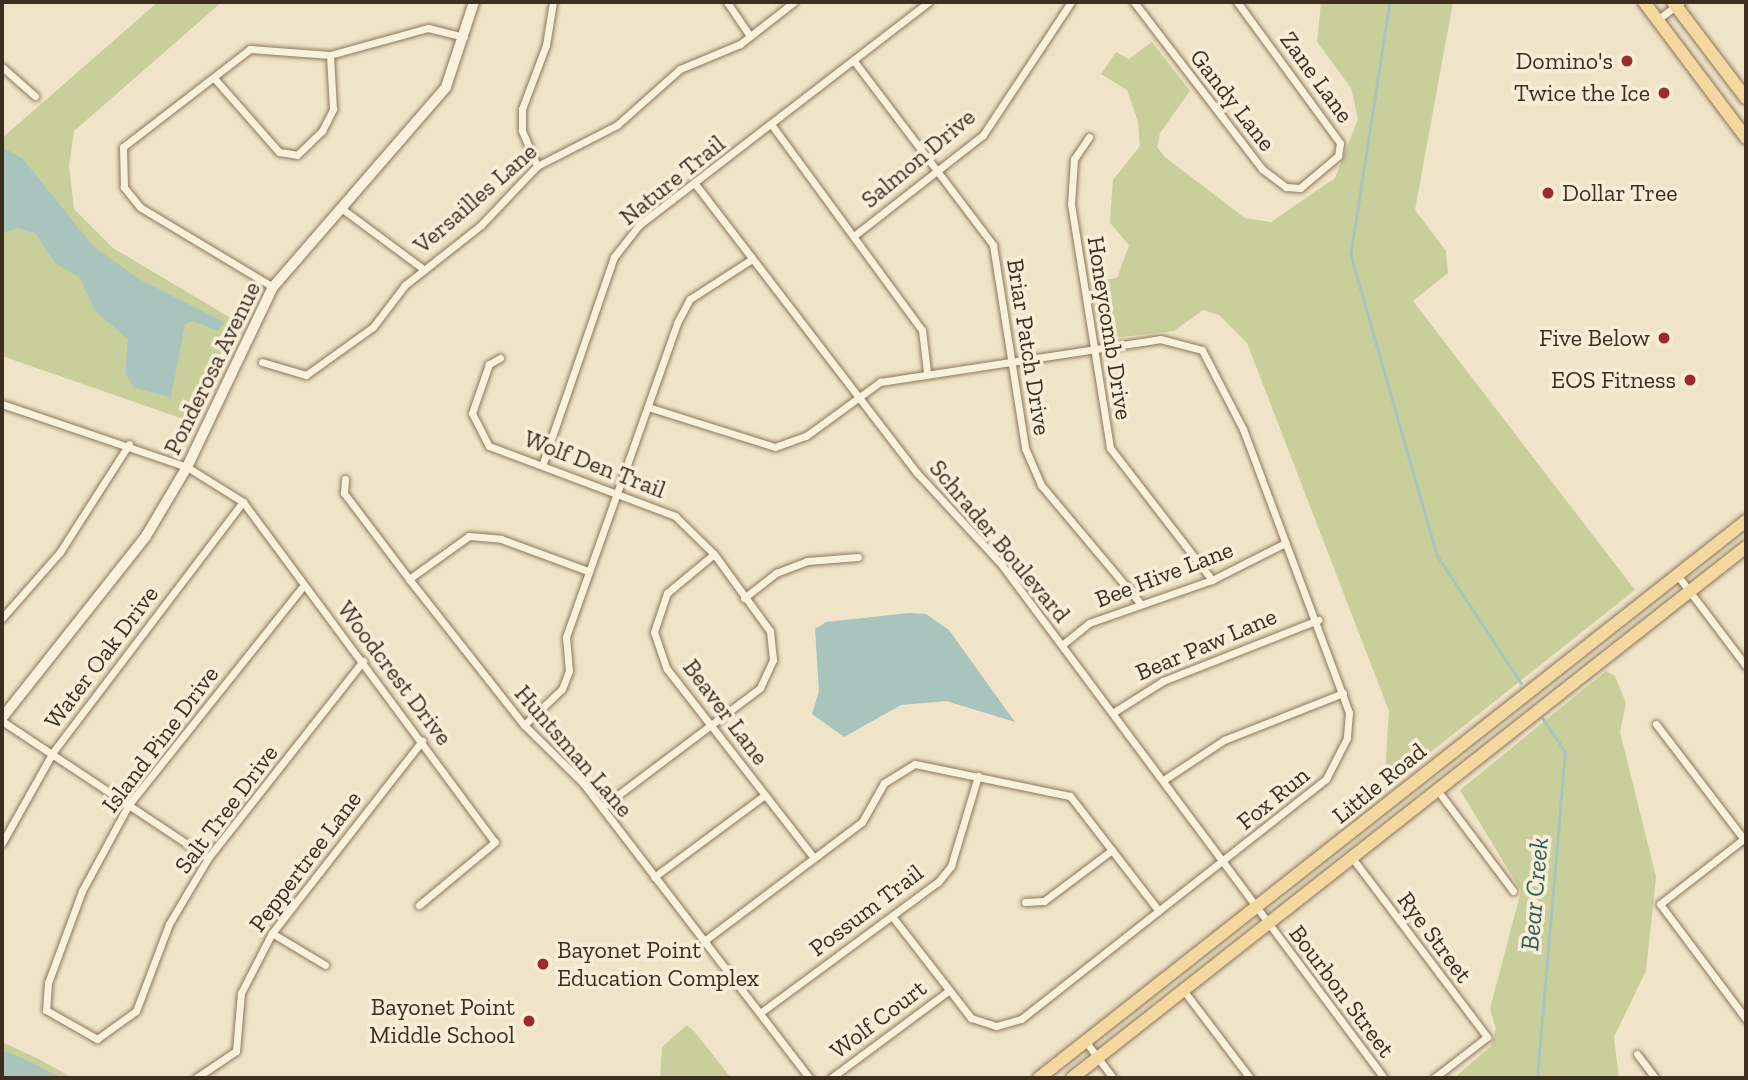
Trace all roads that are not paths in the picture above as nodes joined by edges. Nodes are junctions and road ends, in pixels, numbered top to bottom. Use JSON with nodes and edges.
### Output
{"nodes":[{"id":1,"x":474,"y":2,"type":"edge"},
{"id":2,"x":553,"y":2,"type":"edge"},
{"id":3,"x":727,"y":2,"type":"edge"},
{"id":4,"x":794,"y":2,"type":"edge"},
{"id":5,"x":929,"y":2,"type":"edge"},
{"id":6,"x":1071,"y":2,"type":"edge"},
{"id":7,"x":1134,"y":2,"type":"edge"},
{"id":8,"x":1237,"y":2,"type":"edge"},
{"id":9,"x":1644,"y":2,"type":"edge"},
{"id":10,"x":1676,"y":3,"type":"edge"},
{"id":11,"x":1657,"y":20,"type":"junction"},
{"id":12,"x":750,"y":36,"type":"junction"},
{"id":13,"x":466,"y":38,"type":"junction"},
{"id":14,"x":330,"y":55,"type":"junction"},
{"id":15,"x":854,"y":61,"type":"junction"},
{"id":16,"x":2,"y":67,"type":"edge"},
{"id":17,"x":214,"y":78,"type":"junction"},
{"id":18,"x":36,"y":96,"type":"dead end"},
{"id":19,"x":1746,"y":98,"type":"edge"},
{"id":20,"x":771,"y":124,"type":"junction"},
{"id":21,"x":1742,"y":128,"type":"edge"},
{"id":22,"x":1089,"y":137,"type":"dead end"},
{"id":23,"x":1746,"y":138,"type":"edge"},
{"id":24,"x":537,"y":166,"type":"junction"},
{"id":25,"x":937,"y":171,"type":"junction"},
{"id":26,"x":1319,"y":176,"type":"joint"},
{"id":27,"x":696,"y":185,"type":"junction"},
{"id":28,"x":341,"y":208,"type":"junction"},
{"id":29,"x":855,"y":235,"type":"junction"},
{"id":30,"x":751,"y":258,"type":"junction"},
{"id":31,"x":424,"y":269,"type":"junction"},
{"id":32,"x":273,"y":287,"type":"junction"},
{"id":33,"x":1090,"y":352,"type":"junction"},
{"id":34,"x":500,"y":358,"type":"dead end"},
{"id":35,"x":262,"y":362,"type":"dead end"},
{"id":36,"x":1016,"y":363,"type":"junction"},
{"id":37,"x":927,"y":372,"type":"junction"},
{"id":38,"x":860,"y":397,"type":"junction"},
{"id":39,"x":2,"y":404,"type":"edge"},
{"id":40,"x":648,"y":407,"type":"junction"},
{"id":41,"x":129,"y":444,"type":"junction"},
{"id":42,"x":543,"y":463,"type":"junction"},
{"id":43,"x":187,"y":467,"type":"junction"},
{"id":44,"x":345,"y":479,"type":"dead end"},
{"id":45,"x":618,"y":490,"type":"junction"},
{"id":46,"x":243,"y":502,"type":"junction"},
{"id":47,"x":1746,"y":521,"type":"edge"},
{"id":48,"x":1283,"y":544,"type":"junction"},
{"id":49,"x":1746,"y":547,"type":"edge"},
{"id":50,"x":714,"y":554,"type":"junction"},
{"id":51,"x":858,"y":557,"type":"dead end"},
{"id":52,"x":588,"y":571,"type":"junction"},
{"id":53,"x":1678,"y":576,"type":"junction"},
{"id":54,"x":410,"y":579,"type":"junction"},
{"id":55,"x":1212,"y":580,"type":"junction"},
{"id":56,"x":304,"y":586,"type":"junction"},
{"id":57,"x":1690,"y":592,"type":"junction"},
{"id":58,"x":744,"y":597,"type":"junction"},
{"id":59,"x":1141,"y":604,"type":"junction"},
{"id":60,"x":2,"y":618,"type":"edge"},
{"id":61,"x":1318,"y":620,"type":"junction"},
{"id":62,"x":1062,"y":645,"type":"junction"},
{"id":63,"x":363,"y":661,"type":"junction"},
{"id":64,"x":1746,"y":666,"type":"edge"},
{"id":65,"x":1343,"y":693,"type":"junction"},
{"id":66,"x":1114,"y":712,"type":"junction"},
{"id":67,"x":2,"y":719,"type":"edge"},
{"id":68,"x":1656,"y":724,"type":"dead end"},
{"id":69,"x":524,"y":725,"type":"junction"},
{"id":70,"x":711,"y":725,"type":"junction"},
{"id":71,"x":422,"y":741,"type":"junction"},
{"id":72,"x":53,"y":752,"type":"junction"},
{"id":73,"x":978,"y":776,"type":"junction"},
{"id":74,"x":1165,"y":779,"type":"junction"},
{"id":75,"x":1437,"y":792,"type":"junction"},
{"id":76,"x":765,"y":795,"type":"junction"},
{"id":77,"x":129,"y":804,"type":"junction"},
{"id":78,"x":602,"y":807,"type":"junction"},
{"id":79,"x":1745,"y":840,"type":"edge"},
{"id":80,"x":2,"y":843,"type":"edge"},
{"id":81,"x":1112,"y":850,"type":"junction"},
{"id":82,"x":208,"y":858,"type":"junction"},
{"id":83,"x":814,"y":858,"type":"junction"},
{"id":84,"x":1353,"y":859,"type":"junction"},
{"id":85,"x":1226,"y":861,"type":"junction"},
{"id":86,"x":654,"y":877,"type":"junction"},
{"id":87,"x":1513,"y":891,"type":"dead end"},
{"id":88,"x":1025,"y":902,"type":"dead end"},
{"id":89,"x":419,"y":905,"type":"dead end"},
{"id":90,"x":1258,"y":907,"type":"junction"},
{"id":91,"x":1159,"y":911,"type":"junction"},
{"id":92,"x":892,"y":916,"type":"junction"},
{"id":93,"x":1269,"y":926,"type":"junction"},
{"id":94,"x":272,"y":933,"type":"junction"},
{"id":95,"x":704,"y":941,"type":"junction"},
{"id":96,"x":326,"y":965,"type":"dead end"},
{"id":97,"x":948,"y":991,"type":"junction"},
{"id":98,"x":1184,"y":991,"type":"junction"},
{"id":99,"x":46,"y":1010,"type":"joint"},
{"id":100,"x":760,"y":1013,"type":"junction"},
{"id":101,"x":1746,"y":1018,"type":"edge"},
{"id":102,"x":1086,"y":1042,"type":"junction"},
{"id":103,"x":1637,"y":1054,"type":"dead end"},
{"id":104,"x":1098,"y":1058,"type":"junction"},
{"id":105,"x":196,"y":1078,"type":"edge"},
{"id":106,"x":809,"y":1078,"type":"edge"},
{"id":107,"x":831,"y":1078,"type":"edge"},
{"id":108,"x":1039,"y":1078,"type":"edge"},
{"id":109,"x":1072,"y":1078,"type":"edge"},
{"id":110,"x":1113,"y":1078,"type":"edge"},
{"id":111,"x":1250,"y":1078,"type":"edge"},
{"id":112,"x":1384,"y":1078,"type":"edge"},
{"id":113,"x":1434,"y":1078,"type":"edge"},
{"id":114,"x":1655,"y":1078,"type":"edge"}],
"edges":[{"from":1,"to":13,"type":"street","name":"Ponderosa Avenue"},
{"from":2,"to":24,"type":"street"},
{"from":3,"to":12,"type":"street"},
{"from":4,"to":12,"type":"street","name":"Versailles Lane"},
{"from":5,"to":15,"type":"street","name":"Nature Trail"},
{"from":6,"to":25,"type":"street","name":"Salmon Drive"},
{"from":7,"to":26,"type":"street","name":"Gandy Lane"},
{"from":8,"to":26,"type":"street","name":"Zane Lane"},
{"from":9,"to":11,"type":"main road"},
{"from":10,"to":11,"type":"street"},
{"from":10,"to":19,"type":"main road"},
{"from":11,"to":21,"type":"main road"},
{"from":12,"to":24,"type":"street","name":"Versailles Lane"},
{"from":13,"to":14,"type":"street"},
{"from":13,"to":28,"type":"street","name":"Ponderosa Avenue"},
{"from":14,"to":17,"type":"street"},
{"from":14,"to":17,"type":"street"},
{"from":15,"to":20,"type":"street","name":"Nature Trail"},
{"from":15,"to":25,"type":"street","name":"Briar Patch Drive"},
{"from":16,"to":18,"type":"street"},
{"from":17,"to":32,"type":"street"},
{"from":20,"to":27,"type":"street","name":"Nature Trail"},
{"from":20,"to":29,"type":"street"},
{"from":21,"to":23,"type":"main road"},
{"from":22,"to":33,"type":"street","name":"Honeycomb Drive"},
{"from":24,"to":31,"type":"street","name":"Versailles Lane"},
{"from":25,"to":29,"type":"street","name":"Salmon Drive"},
{"from":25,"to":36,"type":"street","name":"Briar Patch Drive"},
{"from":27,"to":30,"type":"street","name":"Schrader Boulevard"},
{"from":27,"to":42,"type":"street","name":"Nature Trail"},
{"from":28,"to":31,"type":"street","name":"Versailles Lane"},
{"from":28,"to":32,"type":"street","name":"Ponderosa Avenue"},
{"from":29,"to":37,"type":"street"},
{"from":30,"to":38,"type":"street","name":"Schrader Boulevard"},
{"from":30,"to":40,"type":"street"},
{"from":31,"to":35,"type":"street","name":"Versailles Lane"},
{"from":32,"to":43,"type":"street","name":"Ponderosa Avenue"},
{"from":33,"to":36,"type":"street"},
{"from":33,"to":48,"type":"street","name":"Fox Run"},
{"from":33,"to":55,"type":"street","name":"Honeycomb Drive"},
{"from":34,"to":42,"type":"street","name":"Wolf Den Trail"},
{"from":36,"to":37,"type":"street"},
{"from":36,"to":59,"type":"street","name":"Briar Patch Drive"},
{"from":37,"to":38,"type":"street"},
{"from":38,"to":40,"type":"street"},
{"from":38,"to":62,"type":"street","name":"Schrader Boulevard"},
{"from":39,"to":41,"type":"street","name":"Woodcrest Drive"},
{"from":40,"to":45,"type":"street"},
{"from":41,"to":43,"type":"street","name":"Woodcrest Drive"},
{"from":41,"to":60,"type":"street"},
{"from":42,"to":45,"type":"street","name":"Wolf Den Trail"},
{"from":43,"to":46,"type":"street","name":"Woodcrest Drive"},
{"from":43,"to":67,"type":"street","name":"Ponderosa Avenue"},
{"from":44,"to":54,"type":"street","name":"Huntsman Lane"},
{"from":45,"to":50,"type":"street","name":"Wolf Den Trail"},
{"from":45,"to":52,"type":"street"},
{"from":46,"to":56,"type":"street","name":"Woodcrest Drive"},
{"from":46,"to":72,"type":"street","name":"Water Oak Drive"},
{"from":47,"to":53,"type":"main road","name":"Little Road"},
{"from":48,"to":55,"type":"street","name":"Bee Hive Lane"},
{"from":48,"to":61,"type":"street","name":"Fox Run"},
{"from":49,"to":57,"type":"main road","name":"Little Road"},
{"from":50,"to":58,"type":"street","name":"Wolf Den Trail"},
{"from":50,"to":70,"type":"street","name":"Beaver Lane"},
{"from":51,"to":58,"type":"street"},
{"from":52,"to":54,"type":"street"},
{"from":52,"to":69,"type":"street"},
{"from":53,"to":57,"type":"street"},
{"from":53,"to":90,"type":"main road","name":"Little Road"},
{"from":54,"to":69,"type":"street","name":"Huntsman Lane"},
{"from":55,"to":59,"type":"street","name":"Bee Hive Lane"},
{"from":56,"to":63,"type":"street","name":"Woodcrest Drive"},
{"from":56,"to":77,"type":"street","name":"Island Pine Drive"},
{"from":57,"to":64,"type":"street"},
{"from":57,"to":75,"type":"main road","name":"Little Road"},
{"from":58,"to":70,"type":"street","name":"Wolf Den Trail"},
{"from":59,"to":62,"type":"street","name":"Bee Hive Lane"},
{"from":61,"to":65,"type":"street","name":"Fox Run"},
{"from":61,"to":66,"type":"street","name":"Bear Paw Lane"},
{"from":62,"to":66,"type":"street","name":"Schrader Boulevard"},
{"from":63,"to":71,"type":"street","name":"Woodcrest Drive"},
{"from":63,"to":82,"type":"street","name":"Salt Tree Drive"},
{"from":65,"to":74,"type":"street"},
{"from":65,"to":85,"type":"street","name":"Fox Run"},
{"from":66,"to":74,"type":"street","name":"Schrader Boulevard"},
{"from":67,"to":72,"type":"street"},
{"from":68,"to":79,"type":"street"},
{"from":69,"to":78,"type":"street","name":"Huntsman Lane"},
{"from":70,"to":76,"type":"street","name":"Beaver Lane"},
{"from":70,"to":78,"type":"street","name":"Wolf Den Trail"},
{"from":71,"to":89,"type":"street","name":"Woodcrest Drive"},
{"from":71,"to":94,"type":"street","name":"Peppertree Lane"},
{"from":72,"to":77,"type":"street"},
{"from":72,"to":80,"type":"street","name":"Water Oak Drive"},
{"from":73,"to":81,"type":"street"},
{"from":73,"to":83,"type":"street"},
{"from":73,"to":92,"type":"street","name":"Possum Trail"},
{"from":74,"to":85,"type":"street","name":"Schrader Boulevard"},
{"from":75,"to":84,"type":"main road","name":"Little Road"},
{"from":75,"to":87,"type":"street"},
{"from":76,"to":83,"type":"street","name":"Beaver Lane"},
{"from":76,"to":86,"type":"street"},
{"from":77,"to":82,"type":"street"},
{"from":77,"to":99,"type":"street","name":"Island Pine Drive"},
{"from":78,"to":86,"type":"street","name":"Huntsman Lane"},
{"from":79,"to":101,"type":"street"},
{"from":81,"to":88,"type":"street"},
{"from":81,"to":91,"type":"street"},
{"from":82,"to":99,"type":"street","name":"Salt Tree Drive"},
{"from":83,"to":95,"type":"street"},
{"from":84,"to":93,"type":"main road","name":"Little Road"},
{"from":84,"to":113,"type":"street","name":"Rye Street"},
{"from":85,"to":90,"type":"street","name":"Schrader Boulevard"},
{"from":85,"to":91,"type":"street","name":"Fox Run"},
{"from":86,"to":95,"type":"street","name":"Huntsman Lane"},
{"from":90,"to":93,"type":"street","name":"Schrader Boulevard"},
{"from":90,"to":102,"type":"main road","name":"Little Road"},
{"from":91,"to":97,"type":"street","name":"Fox Run"},
{"from":92,"to":97,"type":"street","name":"Fox Run"},
{"from":92,"to":100,"type":"street","name":"Possum Trail"},
{"from":93,"to":98,"type":"main road","name":"Little Road"},
{"from":93,"to":112,"type":"street","name":"Bourbon Street"},
{"from":94,"to":96,"type":"street"},
{"from":94,"to":105,"type":"street","name":"Peppertree Lane"},
{"from":95,"to":100,"type":"street","name":"Huntsman Lane"},
{"from":97,"to":107,"type":"street","name":"Wolf Court"},
{"from":98,"to":104,"type":"main road","name":"Little Road"},
{"from":98,"to":111,"type":"street"},
{"from":100,"to":106,"type":"street","name":"Huntsman Lane"},
{"from":102,"to":104,"type":"street"},
{"from":102,"to":108,"type":"main road","name":"Little Road"},
{"from":103,"to":114,"type":"street"},
{"from":104,"to":109,"type":"main road","name":"Little Road"},
{"from":104,"to":110,"type":"street"}]}
